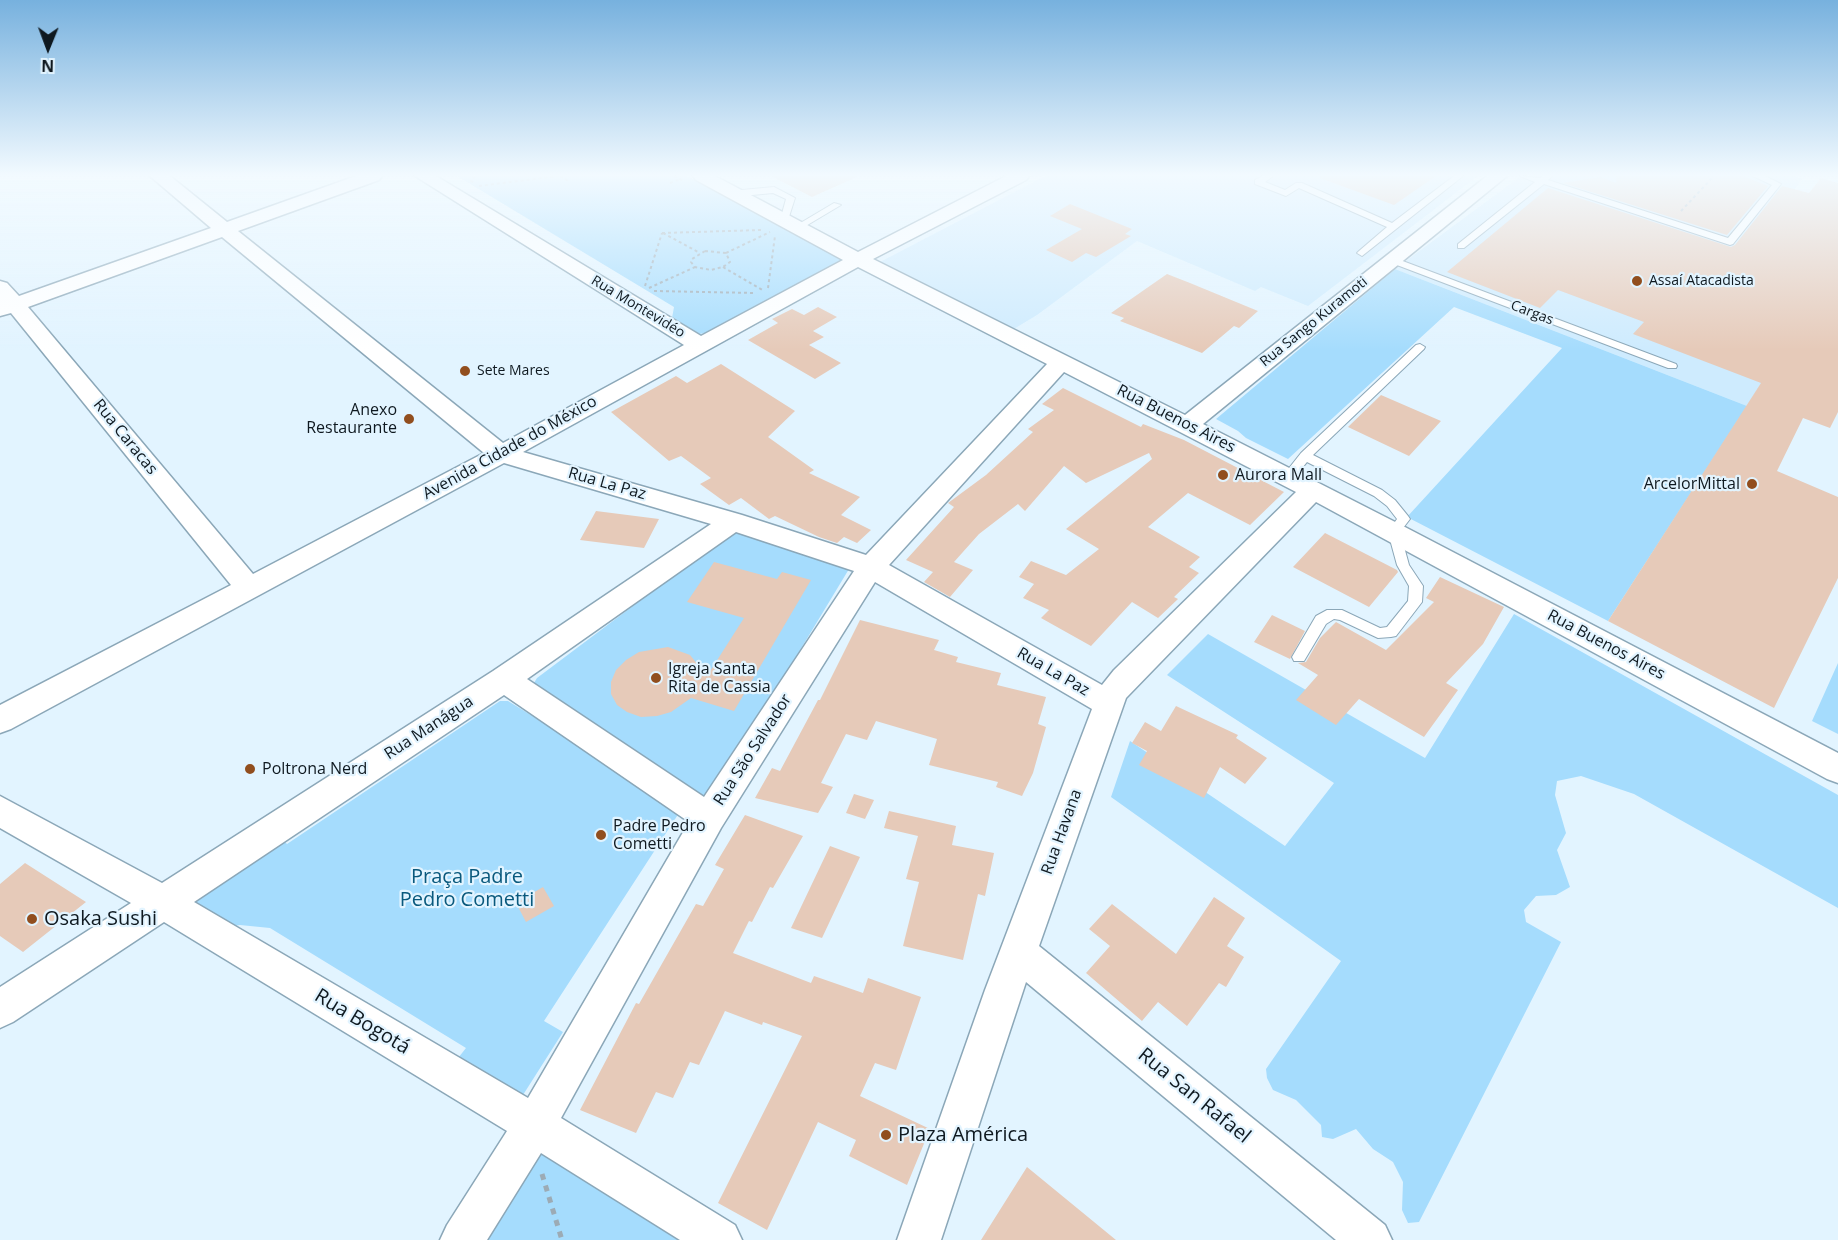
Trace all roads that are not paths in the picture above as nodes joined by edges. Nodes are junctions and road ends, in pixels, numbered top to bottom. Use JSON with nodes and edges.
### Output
{"nodes":[{"id":1,"x":209,"y":234,"type":"edge"},
{"id":2,"x":230,"y":234,"type":"edge"},
{"id":3,"x":518,"y":234,"type":"edge"},
{"id":4,"x":802,"y":234,"type":"edge"},
{"id":5,"x":908,"y":234,"type":"edge"},
{"id":6,"x":1383,"y":234,"type":"edge"},
{"id":7,"x":1425,"y":234,"type":"edge"},
{"id":8,"x":1476,"y":234,"type":"edge"},
{"id":9,"x":1706,"y":234,"type":"edge"},
{"id":10,"x":1737,"y":234,"type":"edge"},
{"id":11,"x":1461,"y":246,"type":"dead end"},
{"id":12,"x":1362,"y":253,"type":"dead end"},
{"id":13,"x":857,"y":260,"type":"junction"},
{"id":14,"x":1392,"y":260,"type":"junction"},
{"id":15,"x":5,"y":300,"type":"edge"},
{"id":16,"x":698,"y":344,"type":"junction"},
{"id":17,"x":1420,"y":347,"type":"dead end"},
{"id":18,"x":1061,"y":362,"type":"junction"},
{"id":19,"x":1672,"y":366,"type":"dead end"},
{"id":20,"x":1187,"y":425,"type":"junction"},
{"id":21,"x":501,"y":454,"type":"junction"},
{"id":22,"x":1305,"y":456,"type":"junction"},
{"id":23,"x":1300,"y":483,"type":"junction"},
{"id":24,"x":733,"y":521,"type":"junction"},
{"id":25,"x":1394,"y":532,"type":"junction"},
{"id":26,"x":871,"y":567,"type":"junction"},
{"id":27,"x":249,"y":588,"type":"junction"},
{"id":28,"x":1299,"y":657,"type":"dead end"},
{"id":29,"x":504,"y":679,"type":"junction"},
{"id":30,"x":1109,"y":704,"type":"junction"},
{"id":31,"x":0,"y":720,"type":"edge"},
{"id":32,"x":1838,"y":769,"type":"edge"},
{"id":33,"x":0,"y":812,"type":"edge"},
{"id":34,"x":709,"y":818,"type":"junction"},
{"id":35,"x":164,"y":903,"type":"junction"},
{"id":36,"x":1018,"y":952,"type":"junction"},
{"id":37,"x":0,"y":1009,"type":"edge"},
{"id":38,"x":533,"y":1129,"type":"junction"},
{"id":39,"x":462,"y":1240,"type":"edge"},
{"id":40,"x":720,"y":1240,"type":"edge"},
{"id":41,"x":919,"y":1240,"type":"edge"},
{"id":42,"x":1370,"y":1240,"type":"edge"}],
"edges":[{"from":1,"to":15,"type":"street"},
{"from":2,"to":21,"type":"street","name":"Rua La Paz"},
{"from":3,"to":16,"type":"street","name":"Rua Montevidéo"},
{"from":4,"to":13,"type":"street","name":"Rua Buenos Aires"},
{"from":5,"to":13,"type":"street","name":"Avenida Cidade do México"},
{"from":6,"to":12,"type":"lane"},
{"from":7,"to":14,"type":"street","name":"Rua Sango Kuramoti"},
{"from":8,"to":11,"type":"lane"},
{"from":9,"to":10,"type":"lane"},
{"from":13,"to":16,"type":"street","name":"Avenida Cidade do México"},
{"from":13,"to":18,"type":"street","name":"Rua Buenos Aires"},
{"from":14,"to":19,"type":"lane","name":"Cargas"},
{"from":14,"to":20,"type":"street","name":"Rua Sango Kuramoti"},
{"from":15,"to":27,"type":"street","name":"Rua Caracas"},
{"from":16,"to":21,"type":"street","name":"Avenida Cidade do México"},
{"from":17,"to":22,"type":"lane"},
{"from":18,"to":20,"type":"street","name":"Rua Buenos Aires"},
{"from":18,"to":26,"type":"street","name":"Rua São Salvador"},
{"from":20,"to":23,"type":"street","name":"Rua Buenos Aires"},
{"from":21,"to":24,"type":"street","name":"Rua La Paz"},
{"from":21,"to":27,"type":"street","name":"Avenida Cidade do México"},
{"from":22,"to":23,"type":"lane"},
{"from":22,"to":25,"type":"lane"},
{"from":23,"to":25,"type":"street","name":"Rua Buenos Aires"},
{"from":23,"to":30,"type":"street","name":"Rua Havana"},
{"from":24,"to":26,"type":"street","name":"Rua La Paz"},
{"from":24,"to":29,"type":"street","name":"Rua Manágua"},
{"from":25,"to":28,"type":"lane"},
{"from":25,"to":32,"type":"street","name":"Rua Buenos Aires"},
{"from":26,"to":30,"type":"street","name":"Rua La Paz"},
{"from":26,"to":34,"type":"street","name":"Rua São Salvador"},
{"from":27,"to":31,"type":"street","name":"Avenida Cidade do México"},
{"from":29,"to":34,"type":"street"},
{"from":29,"to":35,"type":"street","name":"Rua Manágua"},
{"from":30,"to":36,"type":"street","name":"Rua Havana"},
{"from":33,"to":35,"type":"street","name":"Rua Bogotá"},
{"from":34,"to":38,"type":"street","name":"Rua São Salvador"},
{"from":35,"to":37,"type":"street","name":"Rua Manágua"},
{"from":35,"to":38,"type":"street","name":"Rua Bogotá"},
{"from":36,"to":41,"type":"street","name":"Rua Havana"},
{"from":36,"to":42,"type":"street","name":"Rua San Rafael"},
{"from":38,"to":39,"type":"street","name":"Rua São Salvador"},
{"from":38,"to":40,"type":"street","name":"Rua Bogotá"}]}
